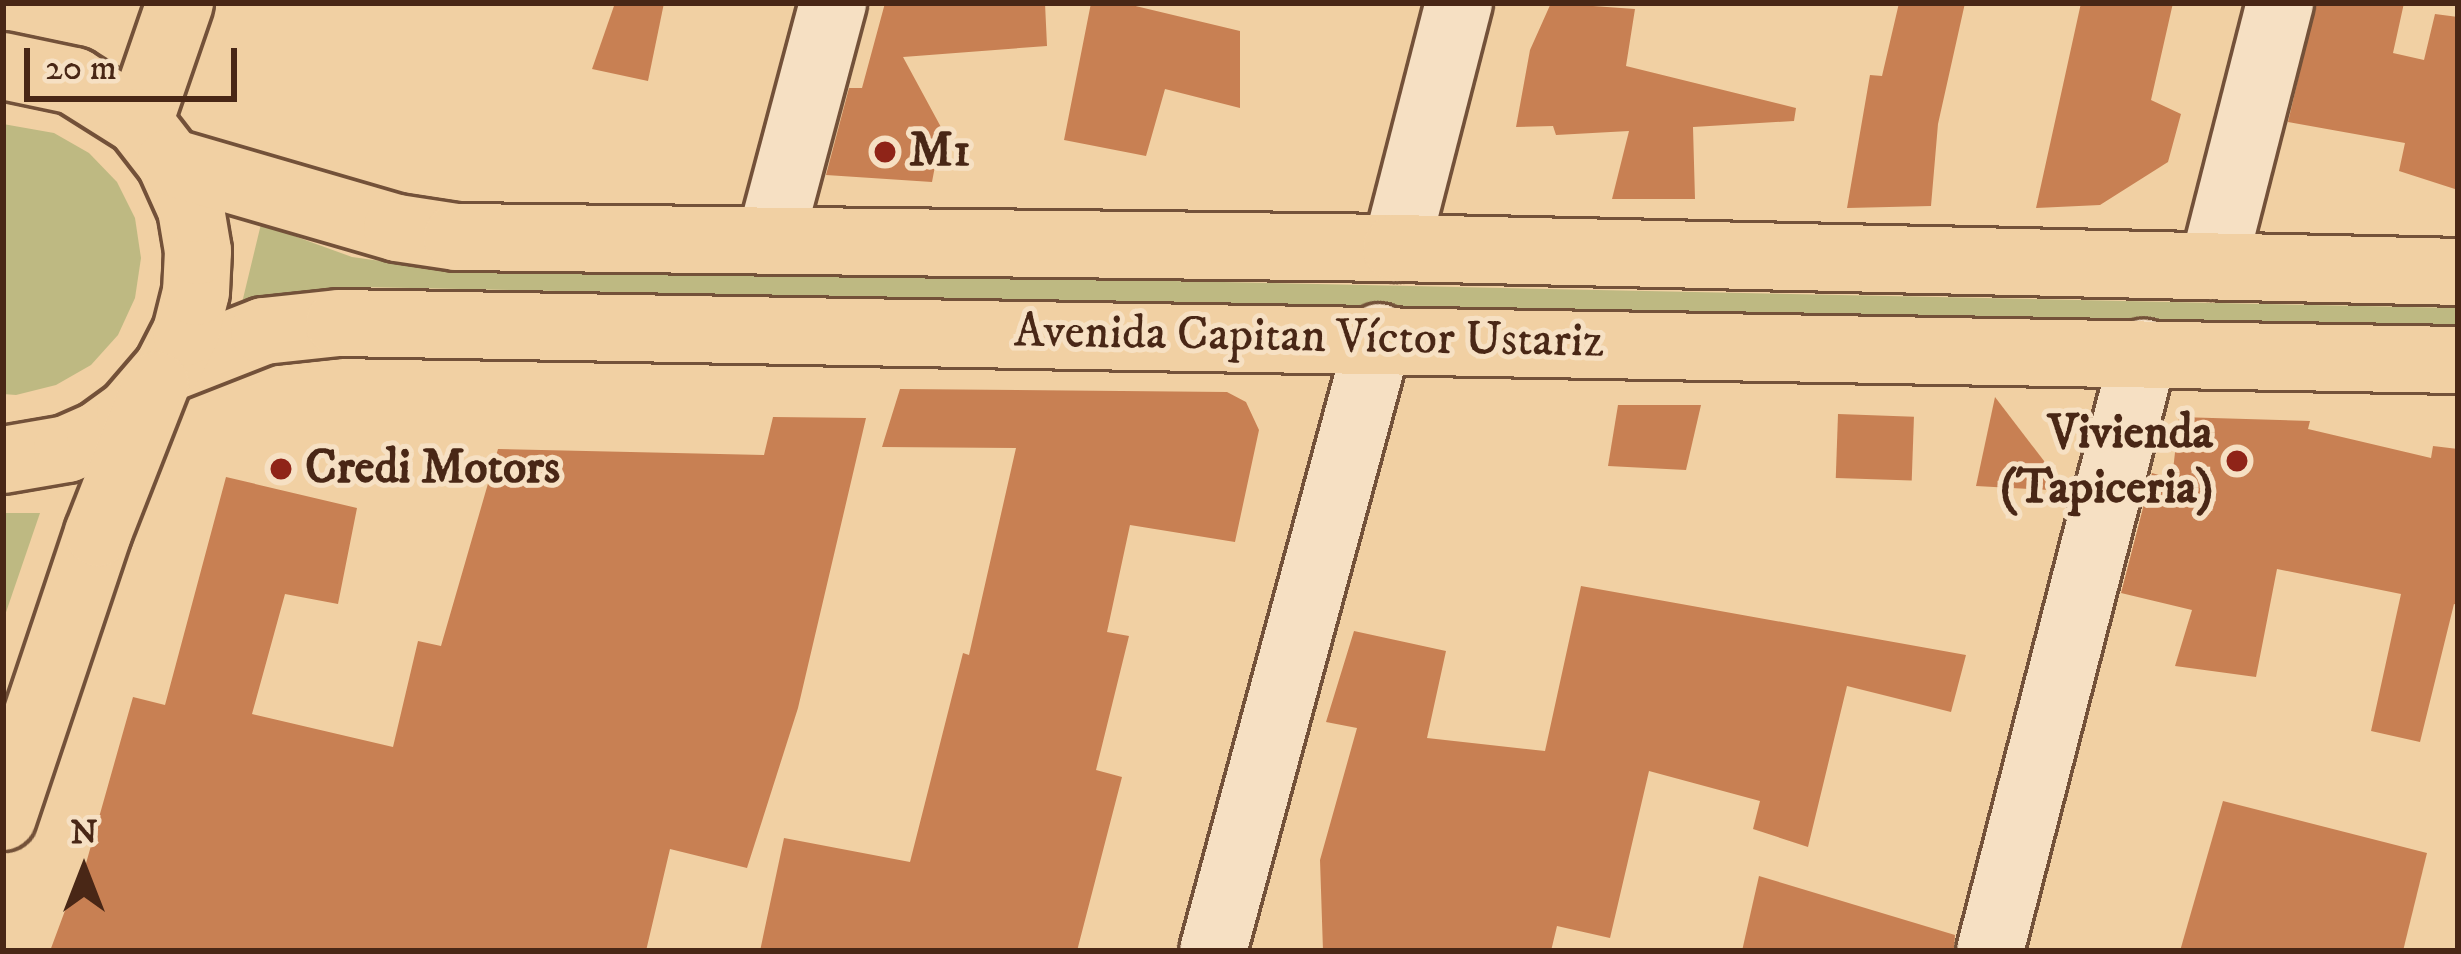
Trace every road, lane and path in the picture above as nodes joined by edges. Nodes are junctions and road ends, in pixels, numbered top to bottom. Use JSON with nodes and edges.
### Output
{"nodes":[{"id":1,"x":180,"y":3,"type":"edge"},
{"id":2,"x":833,"y":3,"type":"edge"},
{"id":3,"x":1459,"y":3,"type":"edge"},
{"id":4,"x":2280,"y":3,"type":"edge"},
{"id":5,"x":3,"y":66,"type":"edge"},
{"id":6,"x":154,"y":142,"type":"junction"},
{"id":7,"x":770,"y":240,"type":"junction"},
{"id":8,"x":1396,"y":248,"type":"junction"},
{"id":9,"x":2213,"y":266,"type":"junction"},
{"id":10,"x":2458,"y":272,"type":"edge"},
{"id":11,"x":1379,"y":337,"type":"junction"},
{"id":12,"x":2144,"y":352,"type":"junction"},
{"id":13,"x":2458,"y":360,"type":"edge"},
{"id":14,"x":161,"y":377,"type":"junction"},
{"id":15,"x":3,"y":460,"type":"edge"},
{"id":16,"x":3,"y":817,"type":"edge"},
{"id":17,"x":1213,"y":951,"type":"edge"},
{"id":18,"x":1990,"y":951,"type":"edge"}],
"edges":[{"from":1,"to":6,"type":"main road"},
{"from":2,"to":7,"type":"street"},
{"from":3,"to":8,"type":"street"},
{"from":4,"to":9,"type":"street"},
{"from":5,"to":6,"type":"main road","name":"Avenida Capitan Víctor Ustariz"},
{"from":6,"to":7,"type":"main road","name":"Avenida Capitan Víctor Ustariz"},
{"from":6,"to":14,"type":"main road"},
{"from":7,"to":8,"type":"main road","name":"Avenida Capitan Víctor Ustariz"},
{"from":8,"to":9,"type":"main road","name":"Avenida Capitan Víctor Ustariz"},
{"from":9,"to":10,"type":"main road","name":"Avenida Capitan Víctor Ustariz"},
{"from":11,"to":12,"type":"main road","name":"Avenida Capitan Víctor Ustariz"},
{"from":11,"to":14,"type":"main road","name":"Avenida Capitan Víctor Ustariz"},
{"from":11,"to":17,"type":"street"},
{"from":12,"to":13,"type":"main road","name":"Avenida Capitan Víctor Ustariz"},
{"from":12,"to":18,"type":"street"},
{"from":14,"to":15,"type":"main road"},
{"from":14,"to":16,"type":"main road"}]}
